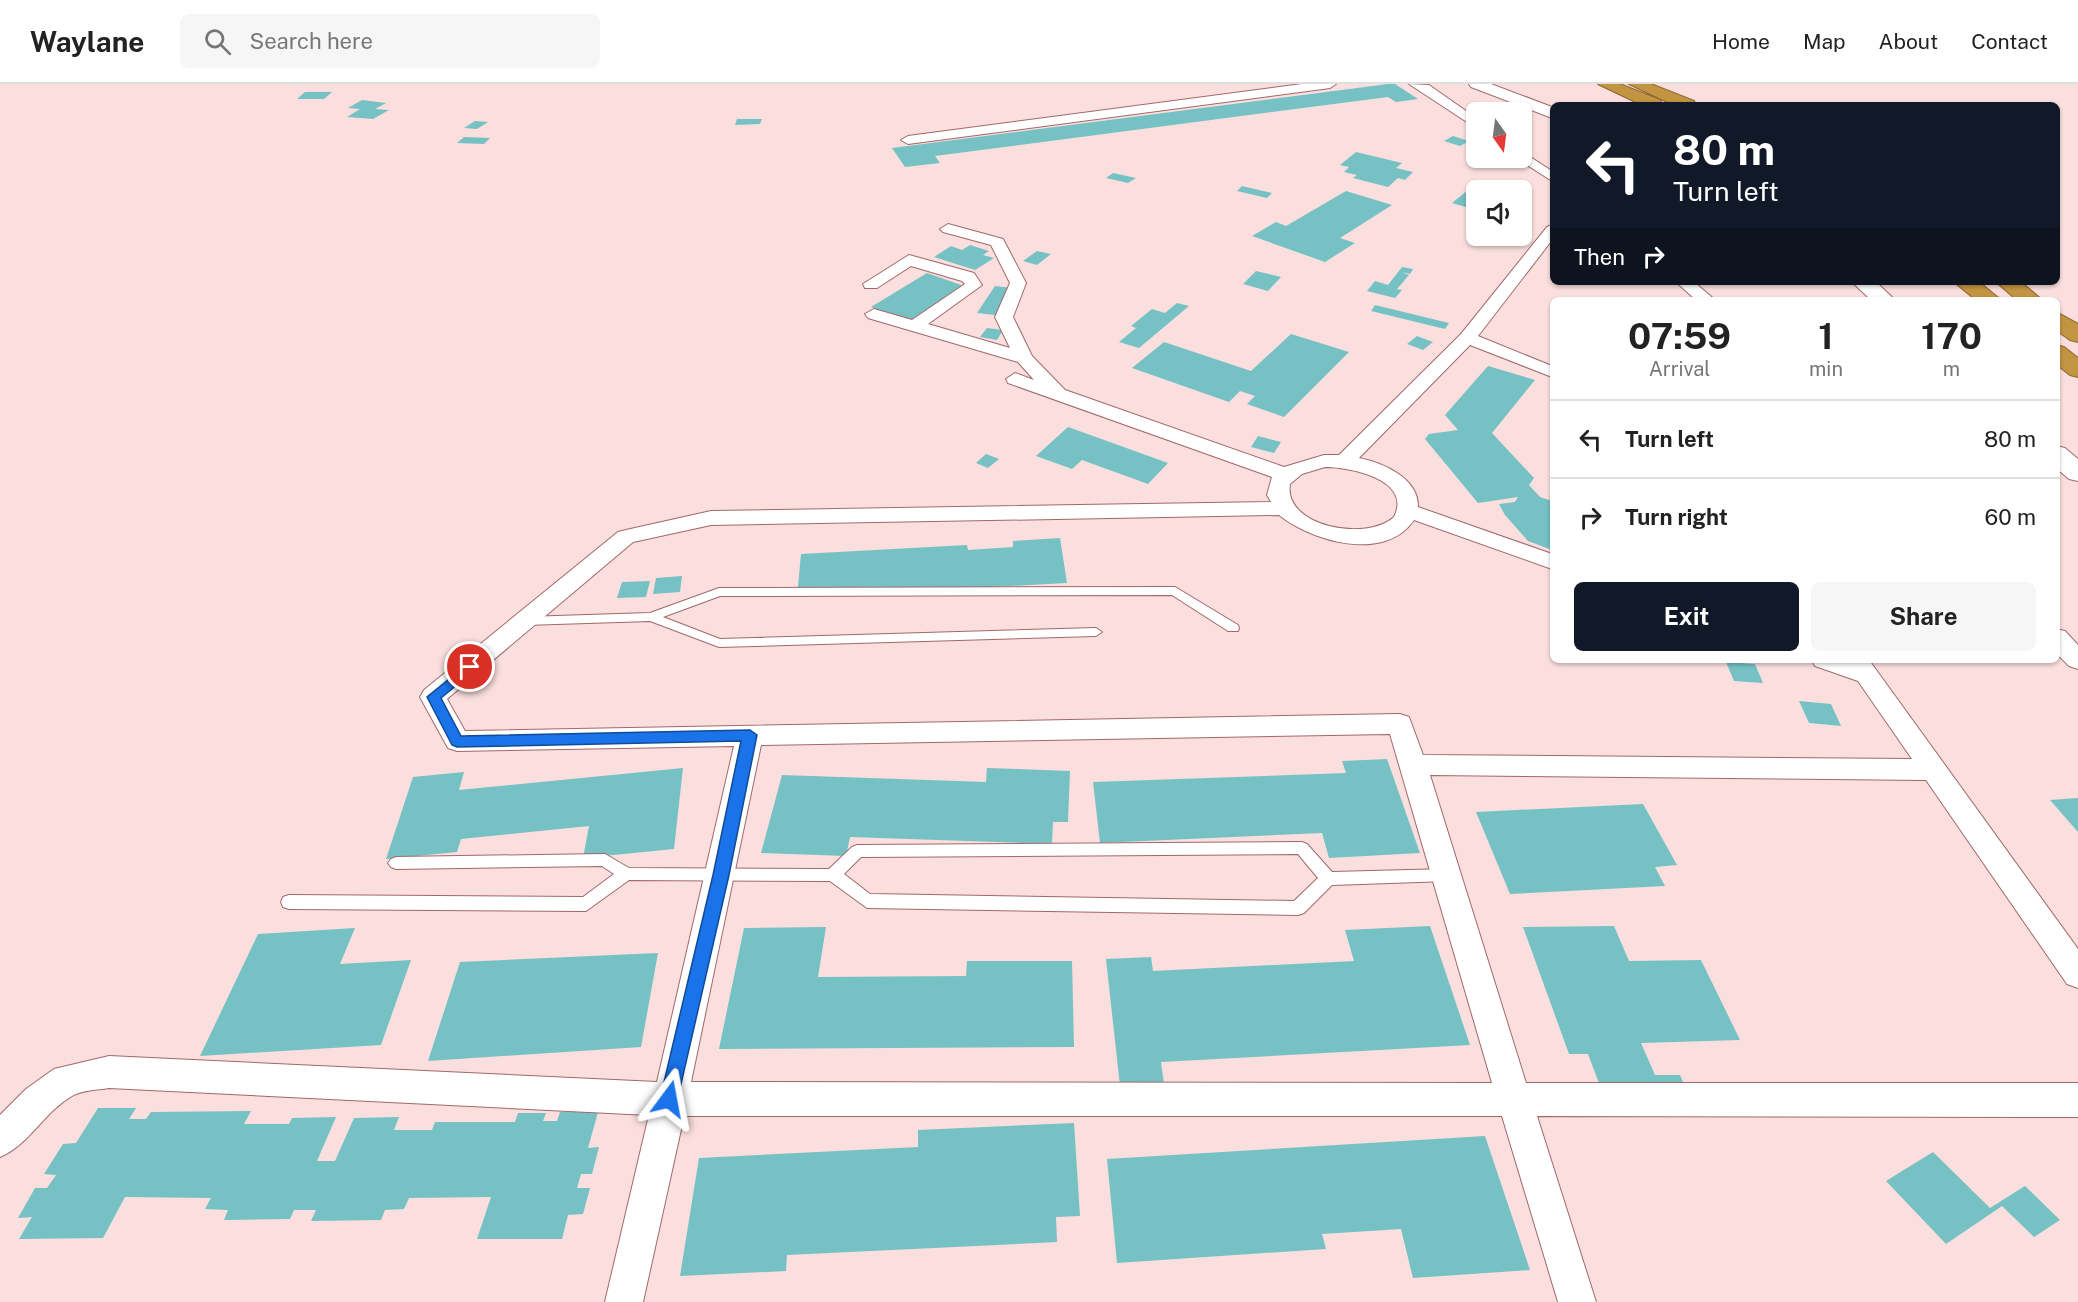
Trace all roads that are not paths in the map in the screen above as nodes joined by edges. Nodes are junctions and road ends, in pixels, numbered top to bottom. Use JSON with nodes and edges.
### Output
{"nodes":[{"id":1,"x":1330,"y":84,"type":"edge"},
{"id":2,"x":1415,"y":84,"type":"edge"},
{"id":3,"x":1477,"y":84,"type":"edge"},
{"id":4,"x":1606,"y":84,"type":"edge"},
{"id":5,"x":1637,"y":84,"type":"edge"},
{"id":6,"x":1298,"y":86,"type":"edge"},
{"id":7,"x":1648,"y":102,"type":"edge"},
{"id":8,"x":1681,"y":102,"type":"edge"},
{"id":9,"x":1550,"y":111,"type":"edge"},
{"id":10,"x":1466,"y":116,"type":"edge"},
{"id":11,"x":908,"y":140,"type":"dead end"},
{"id":12,"x":1532,"y":163,"type":"edge"},
{"id":13,"x":1550,"y":176,"type":"edge"},
{"id":14,"x":948,"y":229,"type":"dead end"},
{"id":15,"x":1550,"y":234,"type":"edge"},
{"id":16,"x":871,"y":284,"type":"dead end"},
{"id":17,"x":1688,"y":285,"type":"edge"},
{"id":18,"x":1866,"y":285,"type":"edge"},
{"id":19,"x":1969,"y":285,"type":"edge"},
{"id":20,"x":2011,"y":285,"type":"edge"},
{"id":21,"x":1702,"y":297,"type":"edge"},
{"id":22,"x":1880,"y":297,"type":"edge"},
{"id":23,"x":1986,"y":297,"type":"edge"},
{"id":24,"x":2027,"y":297,"type":"edge"},
{"id":25,"x":874,"y":314,"type":"dead end"},
{"id":26,"x":2060,"y":322,"type":"edge"},
{"id":27,"x":914,"y":326,"type":"junction"},
{"id":28,"x":2078,"y":335,"type":"edge"},
{"id":29,"x":1467,"y":338,"type":"junction"},
{"id":30,"x":2060,"y":355,"type":"edge"},
{"id":31,"x":1023,"y":358,"type":"junction"},
{"id":32,"x":2078,"y":370,"type":"edge"},
{"id":33,"x":1550,"y":371,"type":"edge"},
{"id":34,"x":1015,"y":379,"type":"dead end"},
{"id":35,"x":1060,"y":395,"type":"junction"},
{"id":36,"x":2060,"y":457,"type":"edge"},
{"id":37,"x":1345,"y":461,"type":"junction"},
{"id":38,"x":2078,"y":473,"type":"edge"},
{"id":39,"x":1286,"y":475,"type":"junction"},
{"id":40,"x":1282,"y":508,"type":"junction"},
{"id":41,"x":1409,"y":511,"type":"junction"},
{"id":42,"x":1550,"y":561,"type":"edge"},
{"id":43,"x":651,"y":617,"type":"junction"},
{"id":44,"x":525,"y":621,"type":"junction"},
{"id":45,"x":1233,"y":628,"type":"dead end"},
{"id":46,"x":1096,"y":632,"type":"dead end"},
{"id":47,"x":2060,"y":642,"type":"edge"},
{"id":48,"x":2078,"y":660,"type":"edge"},
{"id":49,"x":1838,"y":663,"type":"edge"},
{"id":50,"x":1862,"y":668,"type":"edge"},
{"id":51,"x":750,"y":735,"type":"junction"},
{"id":52,"x":1413,"y":765,"type":"junction"},
{"id":53,"x":1936,"y":770,"type":"junction"},
{"id":54,"x":396,"y":863,"type":"dead end"},
{"id":55,"x":626,"y":874,"type":"junction"},
{"id":56,"x":721,"y":875,"type":"junction"},
{"id":57,"x":833,"y":875,"type":"junction"},
{"id":58,"x":1448,"y":875,"type":"junction"},
{"id":59,"x":1328,"y":879,"type":"junction"},
{"id":60,"x":289,"y":902,"type":"dead end"},
{"id":61,"x":2078,"y":974,"type":"edge"},
{"id":62,"x":1512,"y":1098,"type":"junction"},
{"id":63,"x":669,"y":1099,"type":"junction"},
{"id":64,"x":2078,"y":1100,"type":"edge"},
{"id":65,"x":0,"y":1140,"type":"edge"},
{"id":66,"x":624,"y":1302,"type":"edge"},
{"id":67,"x":1577,"y":1302,"type":"edge"}],
"edges":[{"from":1,"to":6,"type":"street"},
{"from":2,"to":10,"type":"street"},
{"from":3,"to":9,"type":"main road"},
{"from":4,"to":7,"type":"highway"},
{"from":5,"to":8,"type":"highway"},
{"from":6,"to":11,"type":"street"},
{"from":12,"to":13,"type":"street"},
{"from":14,"to":31,"type":"street"},
{"from":15,"to":29,"type":"street"},
{"from":16,"to":27,"type":"street"},
{"from":17,"to":21,"type":"street"},
{"from":18,"to":22,"type":"main road"},
{"from":19,"to":23,"type":"highway"},
{"from":20,"to":24,"type":"highway"},
{"from":25,"to":27,"type":"street"},
{"from":26,"to":28,"type":"highway"},
{"from":27,"to":31,"type":"street"},
{"from":29,"to":33,"type":"street"},
{"from":29,"to":37,"type":"street"},
{"from":30,"to":32,"type":"highway"},
{"from":31,"to":35,"type":"street"},
{"from":34,"to":35,"type":"street"},
{"from":35,"to":39,"type":"street"},
{"from":36,"to":38,"type":"main road"},
{"from":37,"to":39,"type":"street"},
{"from":37,"to":41,"type":"street"},
{"from":39,"to":40,"type":"street"},
{"from":40,"to":41,"type":"street"},
{"from":40,"to":44,"type":"street"},
{"from":41,"to":42,"type":"street"},
{"from":43,"to":44,"type":"lane"},
{"from":43,"to":45,"type":"lane"},
{"from":43,"to":46,"type":"lane"},
{"from":44,"to":51,"type":"street"},
{"from":47,"to":48,"type":"street"},
{"from":49,"to":50,"type":"street"},
{"from":50,"to":53,"type":"street"},
{"from":51,"to":52,"type":"street"},
{"from":51,"to":56,"type":"street"},
{"from":52,"to":53,"type":"street"},
{"from":52,"to":58,"type":"street"},
{"from":53,"to":61,"type":"street"},
{"from":54,"to":55,"type":"lane"},
{"from":55,"to":56,"type":"lane"},
{"from":55,"to":60,"type":"lane"},
{"from":56,"to":57,"type":"lane"},
{"from":56,"to":63,"type":"street"},
{"from":57,"to":59,"type":"lane"},
{"from":57,"to":59,"type":"lane"},
{"from":58,"to":59,"type":"lane"},
{"from":58,"to":62,"type":"street"},
{"from":62,"to":63,"type":"street"},
{"from":62,"to":64,"type":"street"},
{"from":62,"to":67,"type":"street"},
{"from":63,"to":65,"type":"street"},
{"from":63,"to":66,"type":"street"}]}
